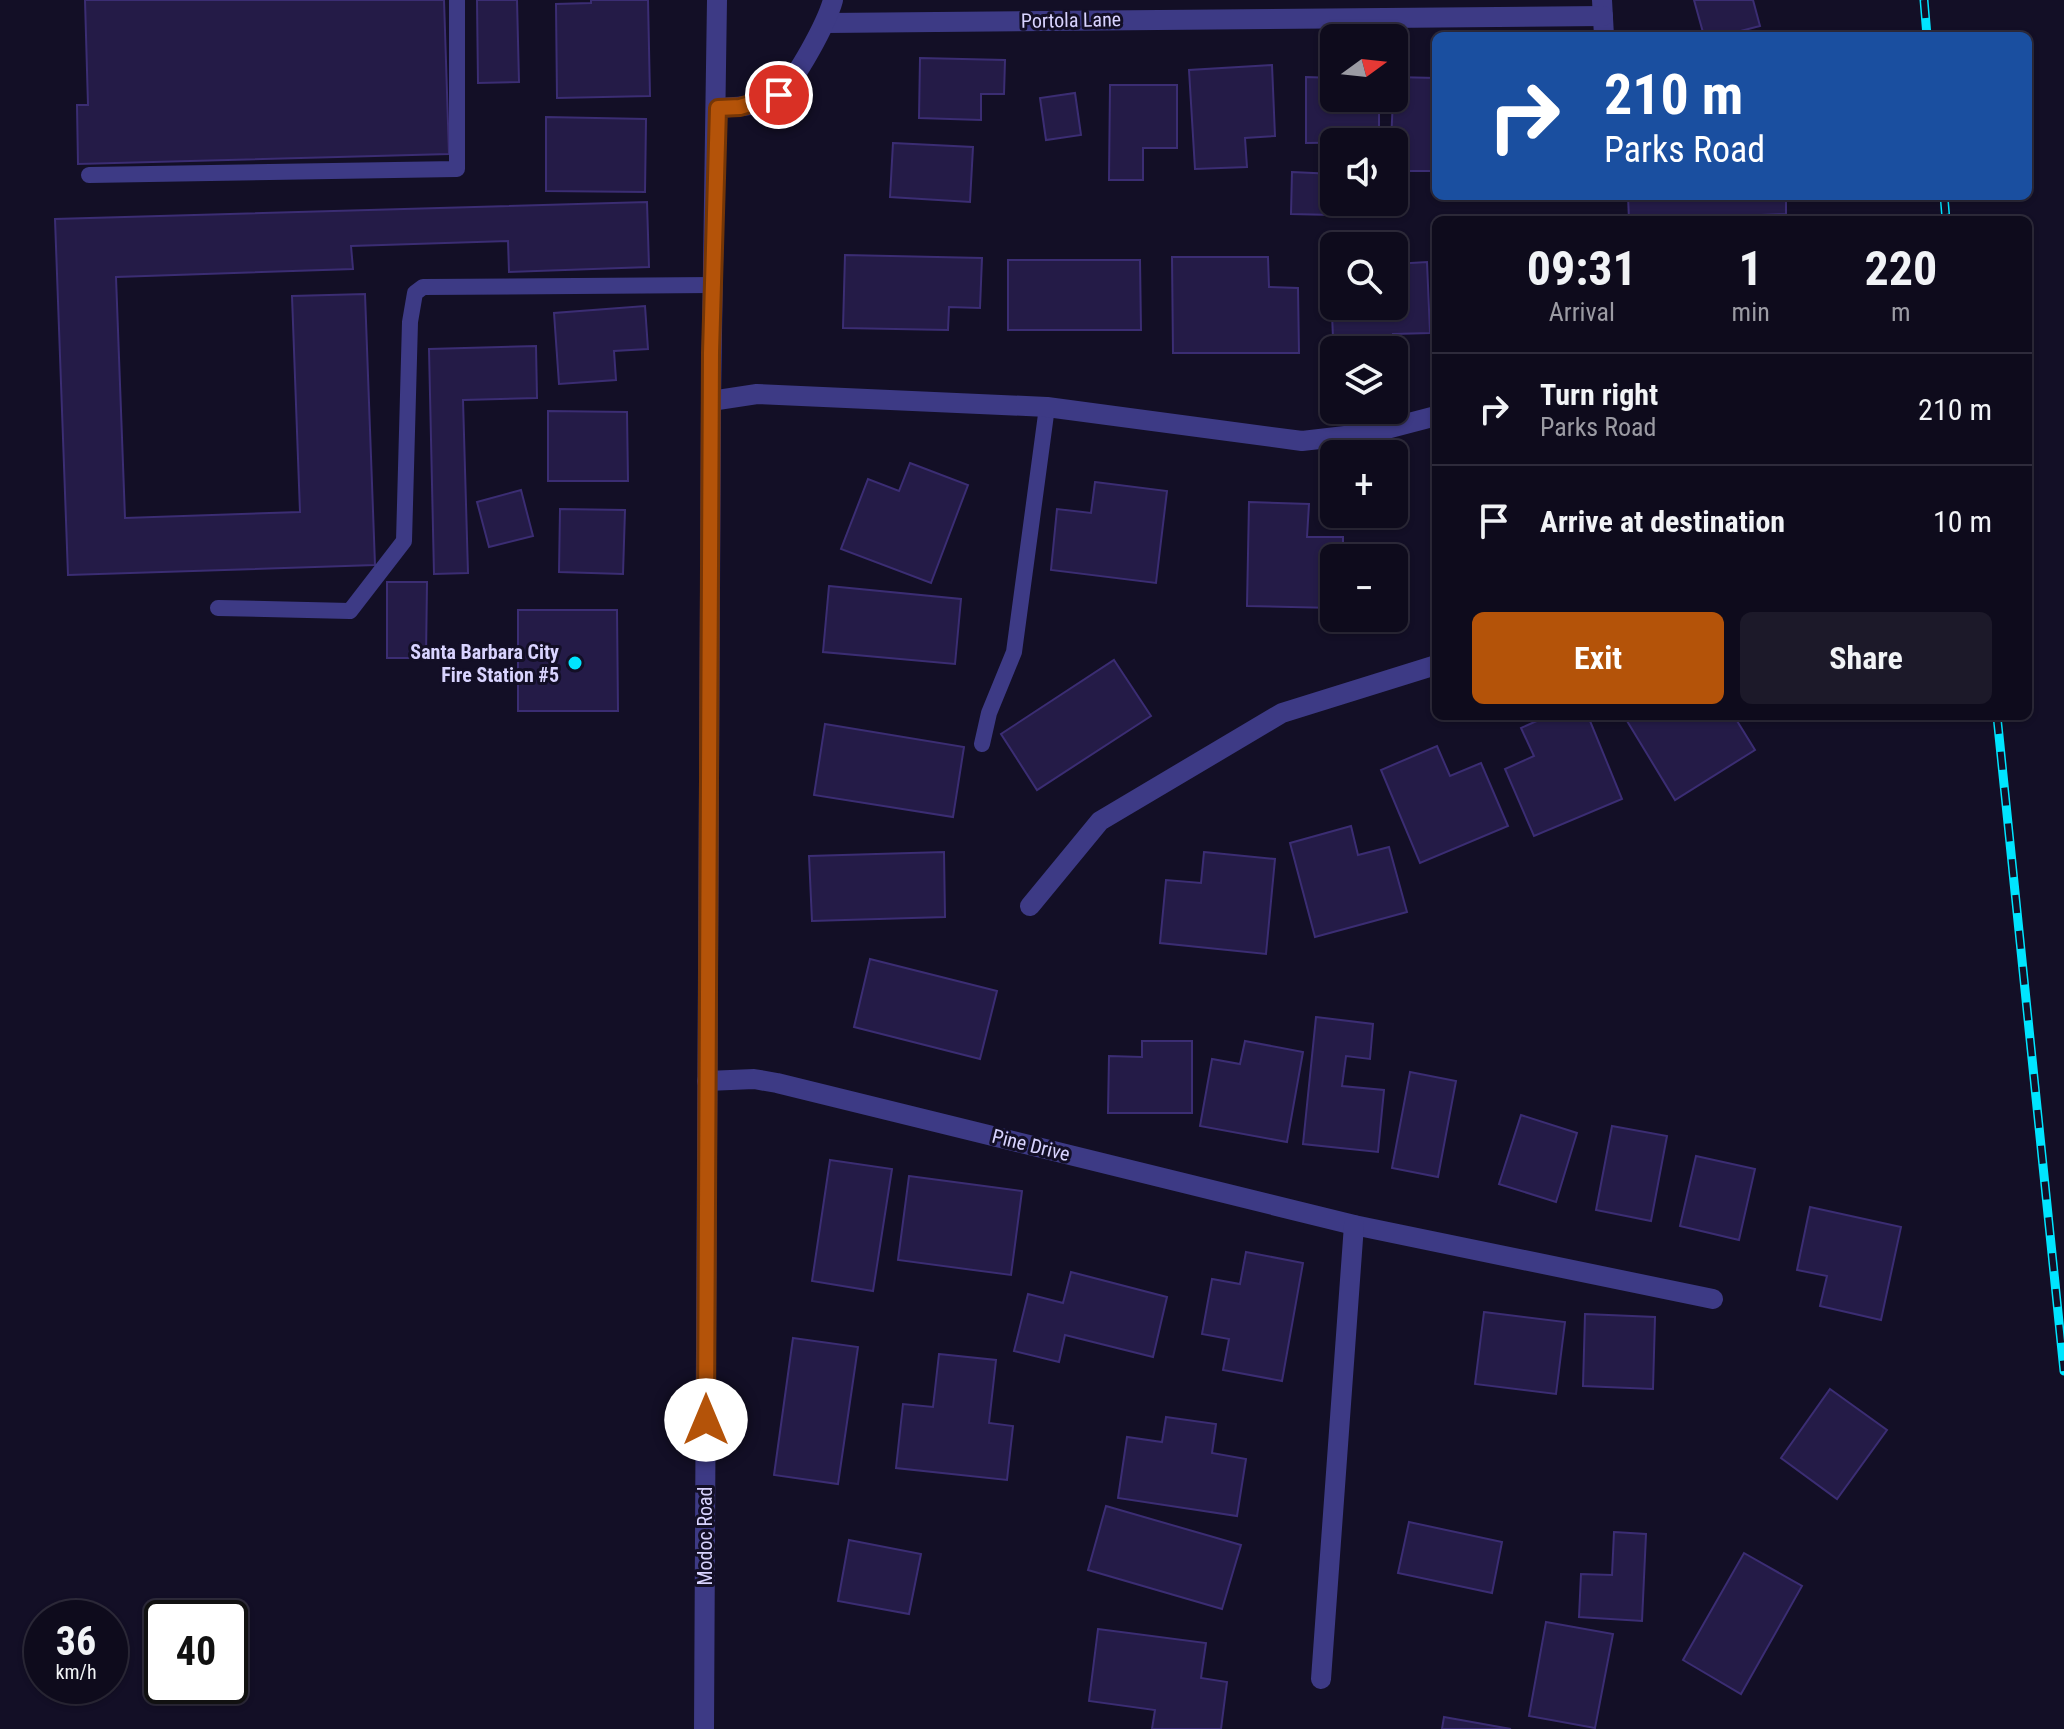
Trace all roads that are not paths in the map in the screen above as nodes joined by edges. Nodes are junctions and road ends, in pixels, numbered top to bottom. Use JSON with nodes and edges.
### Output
{"nodes":[{"id":1,"x":457,"y":0,"type":"edge"},
{"id":2,"x":717,"y":0,"type":"edge"},
{"id":3,"x":833,"y":0,"type":"edge"},
{"id":4,"x":1603,"y":17,"type":"edge"},
{"id":5,"x":827,"y":23,"type":"junction"},
{"id":6,"x":718,"y":108,"type":"junction"},
{"id":7,"x":89,"y":175,"type":"dead end"},
{"id":8,"x":713,"y":285,"type":"junction"},
{"id":9,"x":711,"y":401,"type":"junction"},
{"id":10,"x":1047,"y":407,"type":"junction"},
{"id":11,"x":1432,"y":417,"type":"edge"},
{"id":12,"x":218,"y":608,"type":"dead end"},
{"id":13,"x":1432,"y":666,"type":"edge"},
{"id":14,"x":982,"y":744,"type":"dead end"},
{"id":15,"x":1030,"y":906,"type":"dead end"},
{"id":16,"x":707,"y":1081,"type":"junction"},
{"id":17,"x":1354,"y":1225,"type":"junction"},
{"id":18,"x":1713,"y":1299,"type":"dead end"},
{"id":19,"x":1321,"y":1679,"type":"dead end"},
{"id":20,"x":704,"y":1729,"type":"edge"}],
"edges":[{"from":1,"to":7,"type":"lane"},
{"from":2,"to":6,"type":"street","name":"Modoc Road"},
{"from":3,"to":5,"type":"street"},
{"from":4,"to":5,"type":"street","name":"Portola Lane"},
{"from":5,"to":6,"type":"street"},
{"from":6,"to":8,"type":"street","name":"Modoc Road"},
{"from":8,"to":9,"type":"street","name":"Modoc Road"},
{"from":8,"to":12,"type":"lane"},
{"from":9,"to":10,"type":"street"},
{"from":9,"to":16,"type":"street","name":"Modoc Road"},
{"from":10,"to":11,"type":"street"},
{"from":10,"to":14,"type":"lane"},
{"from":13,"to":15,"type":"street"},
{"from":16,"to":17,"type":"street","name":"Pine Drive"},
{"from":16,"to":20,"type":"street","name":"Modoc Road"},
{"from":17,"to":18,"type":"street","name":"Pine Drive"},
{"from":17,"to":19,"type":"street"}]}
